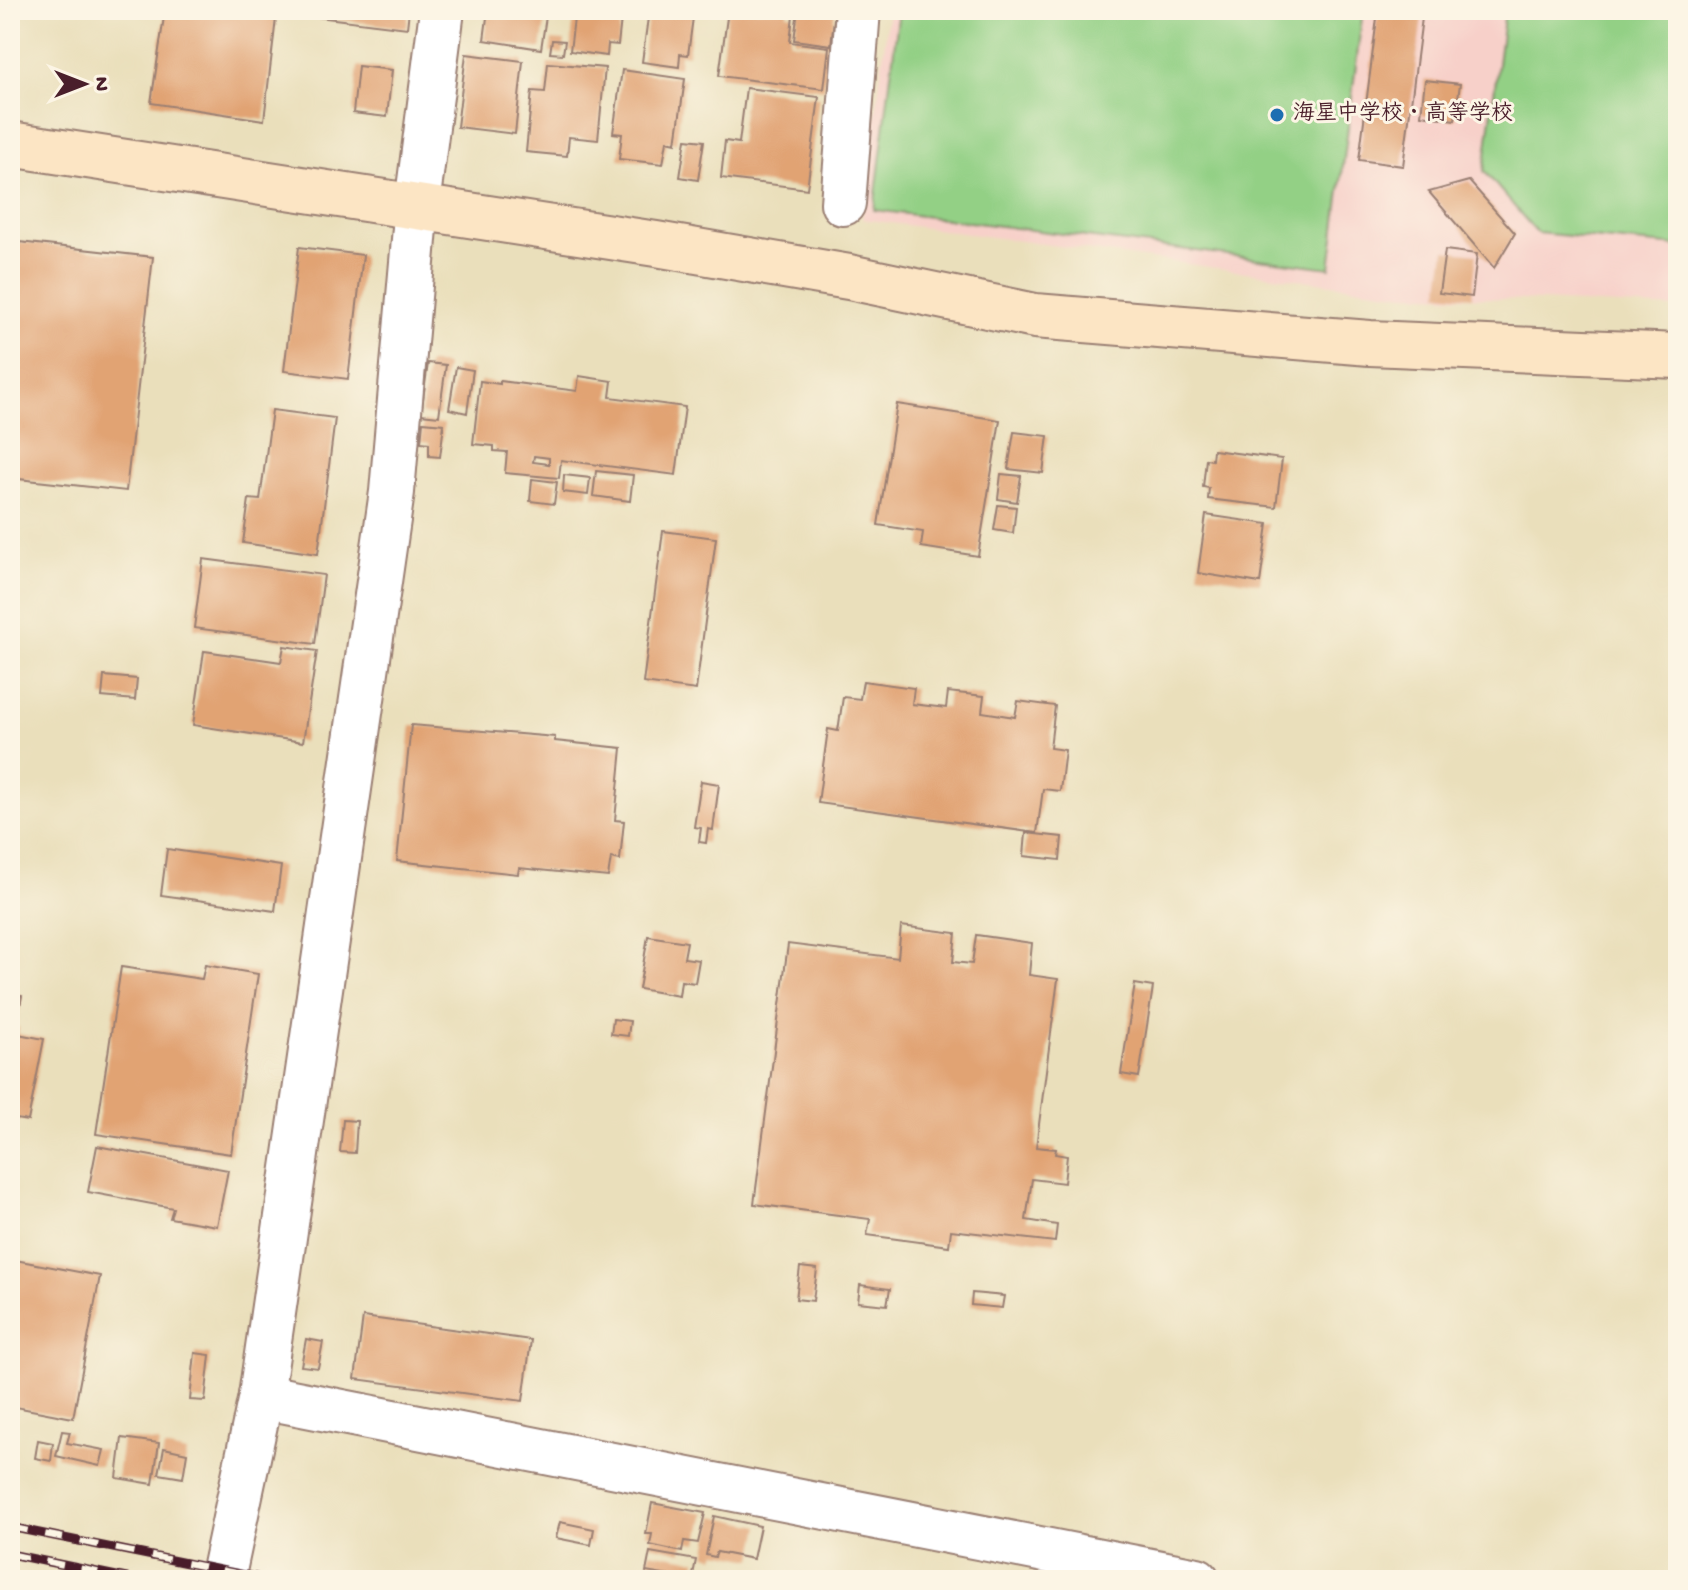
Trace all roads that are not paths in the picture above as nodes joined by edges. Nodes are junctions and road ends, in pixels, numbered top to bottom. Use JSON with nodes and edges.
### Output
{"nodes":[{"id":1,"x":442,"y":10,"type":"edge"},
{"id":2,"x":858,"y":10,"type":"edge"},
{"id":3,"x":10,"y":144,"type":"edge"},
{"id":4,"x":843,"y":203,"type":"dead end"},
{"id":5,"x":417,"y":205,"type":"junction"},
{"id":6,"x":1678,"y":356,"type":"edge"},
{"id":7,"x":261,"y":1396,"type":"junction"},
{"id":8,"x":222,"y":1580,"type":"edge"},
{"id":9,"x":1197,"y":1580,"type":"edge"}],
"edges":[{"from":1,"to":5,"type":"street"},
{"from":2,"to":4,"type":"street"},
{"from":3,"to":5,"type":"street"},
{"from":5,"to":6,"type":"street"},
{"from":5,"to":7,"type":"street"},
{"from":7,"to":8,"type":"street"},
{"from":7,"to":9,"type":"street"}]}
